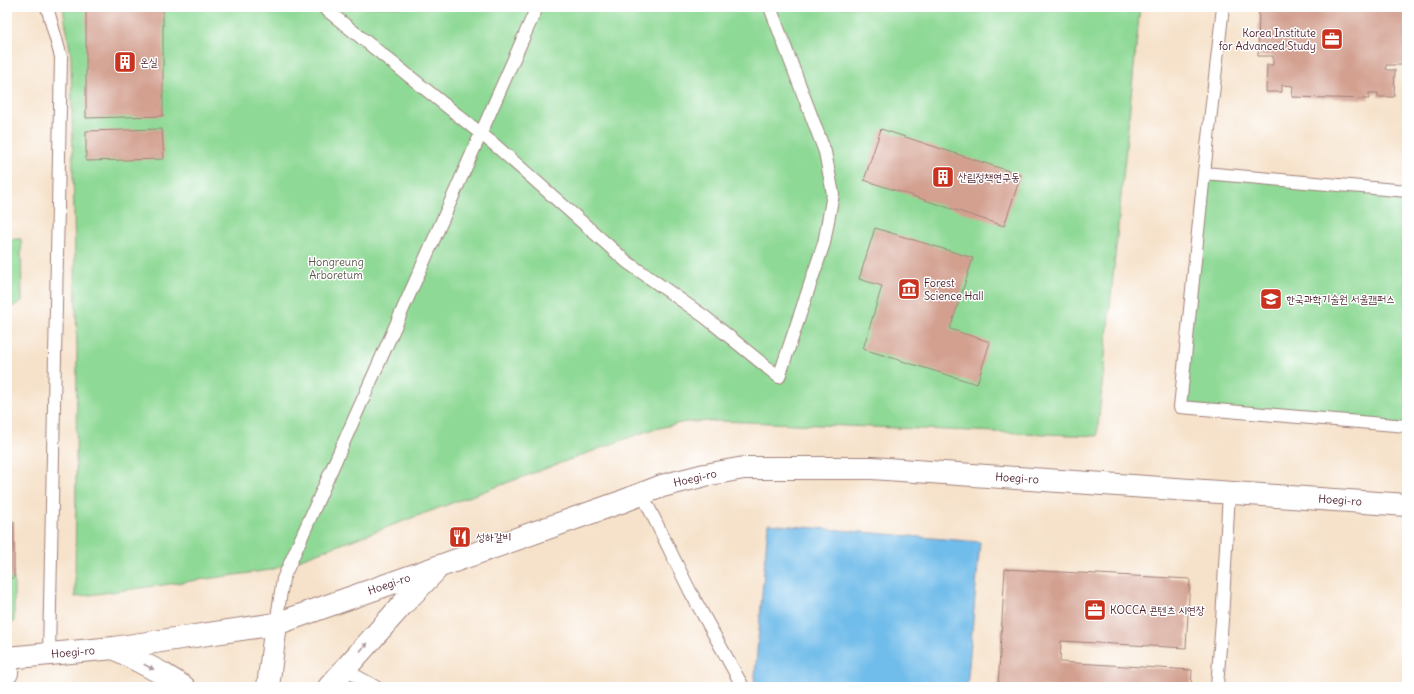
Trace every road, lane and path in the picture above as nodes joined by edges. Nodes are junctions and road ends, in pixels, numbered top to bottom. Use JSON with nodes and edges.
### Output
{"nodes":[{"id":1,"x":47,"y":7,"type":"edge"},
{"id":2,"x":323,"y":7,"type":"edge"},
{"id":3,"x":537,"y":7,"type":"edge"},
{"id":4,"x":770,"y":7,"type":"edge"},
{"id":5,"x":1223,"y":7,"type":"edge"},
{"id":6,"x":481,"y":134,"type":"junction"},
{"id":7,"x":1204,"y":173,"type":"junction"},
{"id":8,"x":1407,"y":191,"type":"edge"},
{"id":9,"x":1407,"y":426,"type":"edge"},
{"id":10,"x":1229,"y":493,"type":"junction"},
{"id":11,"x":642,"y":494,"type":"junction"},
{"id":12,"x":1407,"y":505,"type":"edge"},
{"id":13,"x":438,"y":568,"type":"junction"},
{"id":14,"x":276,"y":624,"type":"junction"},
{"id":15,"x":114,"y":648,"type":"junction"},
{"id":16,"x":49,"y":654,"type":"junction"},
{"id":17,"x":7,"y":663,"type":"edge"},
{"id":18,"x":344,"y":669,"type":"junction"},
{"id":19,"x":184,"y":687,"type":"edge"},
{"id":20,"x":268,"y":687,"type":"edge"},
{"id":21,"x":329,"y":687,"type":"edge"},
{"id":22,"x":376,"y":687,"type":"edge"},
{"id":23,"x":743,"y":687,"type":"edge"},
{"id":24,"x":1217,"y":687,"type":"edge"}],
"edges":[{"from":1,"to":16,"type":"lane"},
{"from":2,"to":6,"type":"lane"},
{"from":3,"to":6,"type":"lane"},
{"from":4,"to":6,"type":"lane"},
{"from":5,"to":7,"type":"lane"},
{"from":6,"to":14,"type":"lane"},
{"from":7,"to":8,"type":"lane"},
{"from":7,"to":9,"type":"lane"},
{"from":10,"to":11,"type":"main road","name":"Hoegi-ro"},
{"from":10,"to":12,"type":"main road","name":"Hoegi-ro"},
{"from":10,"to":24,"type":"lane"},
{"from":11,"to":13,"type":"main road","name":"Hoegi-ro"},
{"from":11,"to":23,"type":"lane"},
{"from":13,"to":14,"type":"main road","name":"Hoegi-ro"},
{"from":18,"to":13,"type":"main road","one_way":true},
{"from":14,"to":15,"type":"main road","name":"Hoegi-ro"},
{"from":14,"to":20,"type":"main road"},
{"from":15,"to":16,"type":"main road","name":"Hoegi-ro"},
{"from":15,"to":19,"type":"main road","one_way":true},
{"from":16,"to":17,"type":"main road","name":"Hoegi-ro"},
{"from":18,"to":21,"type":"main road"},
{"from":18,"to":22,"type":"lane"}]}
